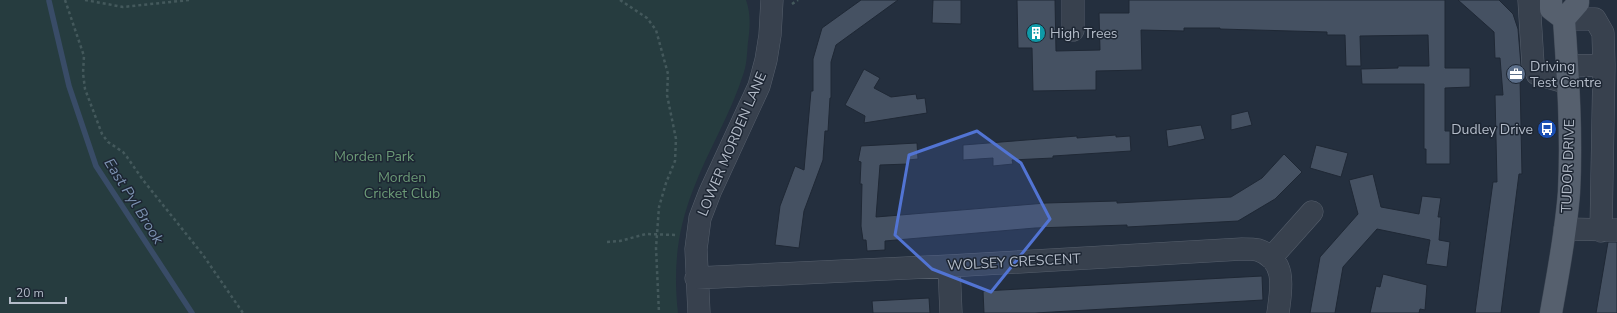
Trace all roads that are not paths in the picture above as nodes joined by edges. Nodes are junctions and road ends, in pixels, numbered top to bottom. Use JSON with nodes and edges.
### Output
{"nodes":[{"id":1,"x":1073,"y":0,"type":"edge"},
{"id":2,"x":1529,"y":0,"type":"edge"},
{"id":3,"x":1551,"y":0,"type":"edge"},
{"id":4,"x":1578,"y":0,"type":"edge"},
{"id":5,"x":781,"y":3,"type":"edge"},
{"id":6,"x":1564,"y":19,"type":"junction"},
{"id":7,"x":1072,"y":30,"type":"dead end"},
{"id":8,"x":1604,"y":65,"type":"junction"},
{"id":9,"x":1568,"y":74,"type":"junction"},
{"id":10,"x":1312,"y":212,"type":"dead end"},
{"id":11,"x":1565,"y":229,"type":"junction"},
{"id":12,"x":1609,"y":231,"type":"edge"},
{"id":13,"x":1271,"y":258,"type":"junction"},
{"id":14,"x":949,"y":266,"type":"junction"},
{"id":15,"x":696,"y":278,"type":"junction"},
{"id":16,"x":699,"y":313,"type":"edge"},
{"id":17,"x":952,"y":313,"type":"edge"},
{"id":18,"x":1278,"y":313,"type":"edge"},
{"id":19,"x":1551,"y":313,"type":"edge"}],
"edges":[{"from":1,"to":7,"type":"street"},
{"from":2,"to":9,"type":"street"},
{"from":3,"to":6,"type":"main road"},
{"from":4,"to":6,"type":"main road"},
{"from":5,"to":15,"type":"street","name":"LOWER MORDEN LANE"},
{"from":6,"to":8,"type":"street"},
{"from":6,"to":9,"type":"main road","name":"TUDOR DRIVE"},
{"from":8,"to":9,"type":"street"},
{"from":8,"to":12,"type":"street"},
{"from":9,"to":11,"type":"main road","name":"TUDOR DRIVE"},
{"from":10,"to":13,"type":"street"},
{"from":11,"to":12,"type":"street"},
{"from":11,"to":19,"type":"main road","name":"TUDOR DRIVE"},
{"from":13,"to":14,"type":"street","name":"WOLSEY CRESCENT"},
{"from":13,"to":18,"type":"street"},
{"from":14,"to":15,"type":"street","name":"WOLSEY CRESCENT"},
{"from":14,"to":17,"type":"street"},
{"from":15,"to":16,"type":"street","name":"LOWER MORDEN LANE"}]}
